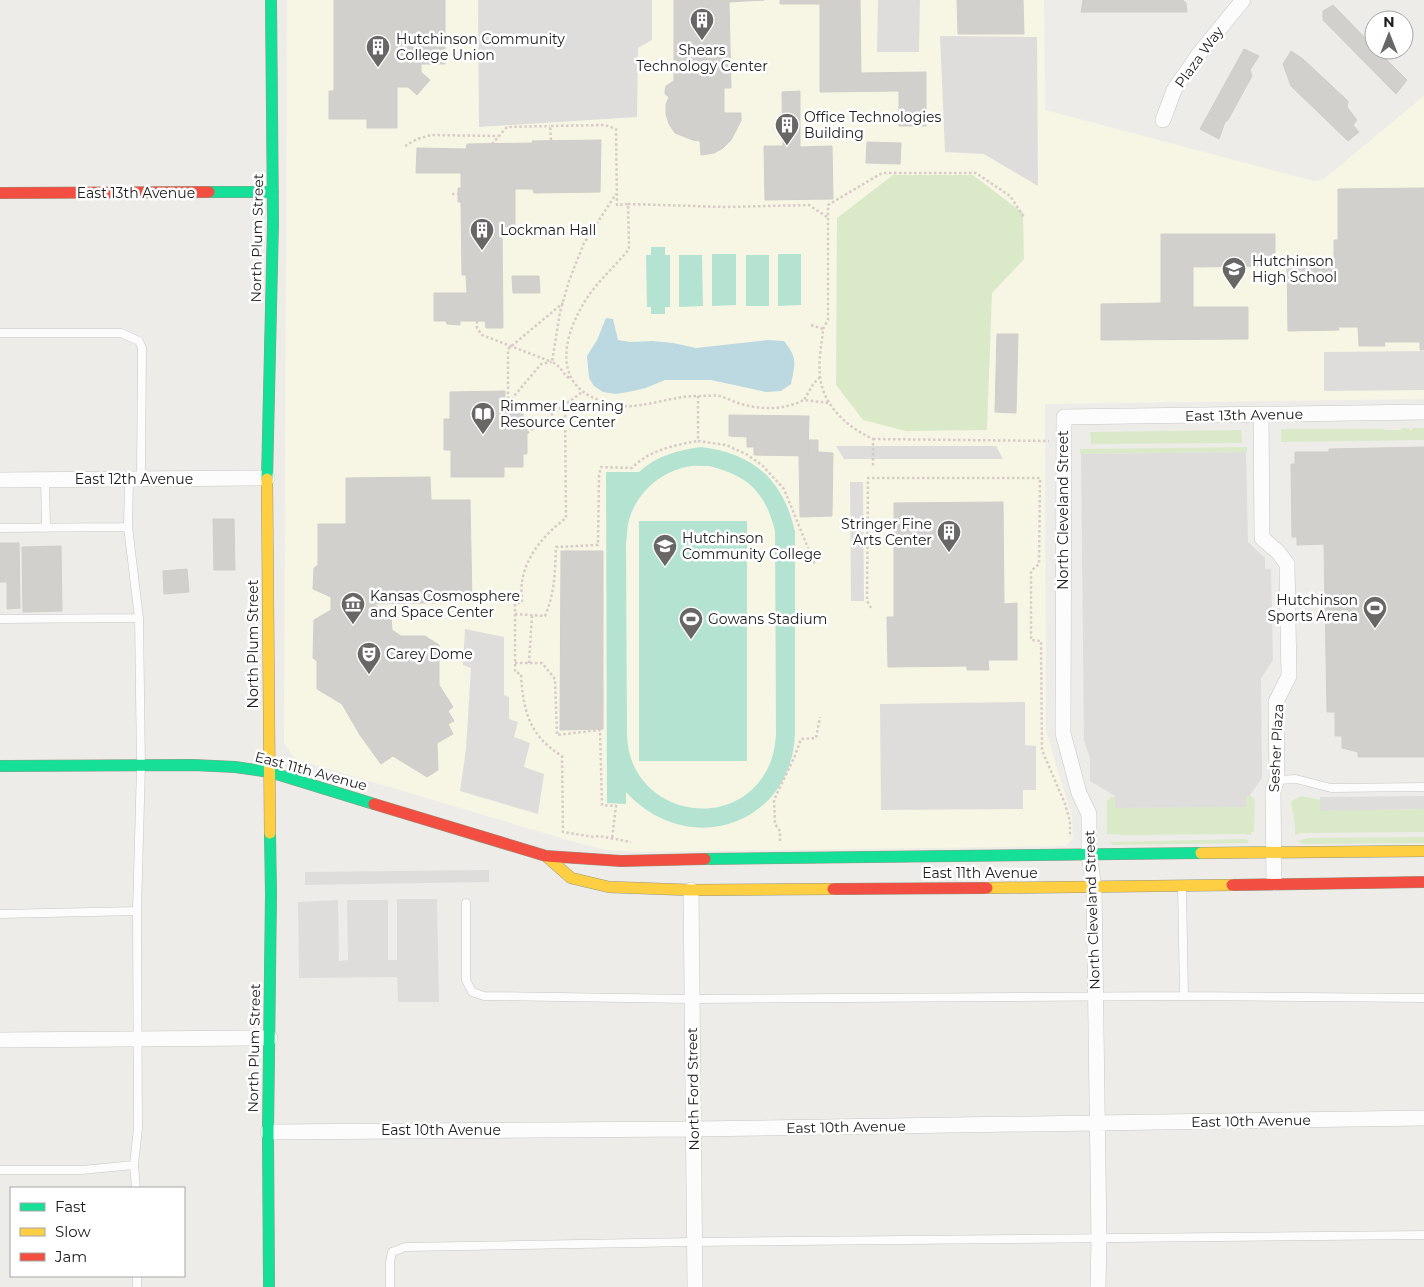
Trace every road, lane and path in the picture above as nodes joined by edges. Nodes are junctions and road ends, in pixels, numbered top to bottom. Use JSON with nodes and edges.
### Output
{"nodes":[{"id":1,"x":271,"y":0,"type":"edge"},
{"id":2,"x":1243,"y":0,"type":"edge"},
{"id":3,"x":1162,"y":120,"type":"dead end"},
{"id":4,"x":550,"y":126,"type":"junction"},
{"id":5,"x":498,"y":136,"type":"junction"},
{"id":6,"x":551,"y":140,"type":"dead end"},
{"id":7,"x":492,"y":144,"type":"dead end"},
{"id":8,"x":405,"y":146,"type":"dead end"},
{"id":9,"x":273,"y":192,"type":"junction"},
{"id":10,"x":617,"y":192,"type":"junction"},
{"id":11,"x":0,"y":193,"type":"edge"},
{"id":12,"x":452,"y":194,"type":"dead end"},
{"id":13,"x":458,"y":194,"type":"dead end"},
{"id":14,"x":628,"y":204,"type":"junction"},
{"id":15,"x":828,"y":218,"type":"junction"},
{"id":16,"x":1024,"y":218,"type":"dead end"},
{"id":17,"x":563,"y":303,"type":"junction"},
{"id":18,"x":478,"y":321,"type":"dead end"},
{"id":19,"x":811,"y":325,"type":"dead end"},
{"id":20,"x":823,"y":329,"type":"junction"},
{"id":21,"x":0,"y":333,"type":"edge"},
{"id":22,"x":513,"y":345,"type":"junction"},
{"id":23,"x":552,"y":362,"type":"junction"},
{"id":24,"x":820,"y":377,"type":"junction"},
{"id":25,"x":570,"y":378,"type":"junction"},
{"id":26,"x":582,"y":392,"type":"junction"},
{"id":27,"x":698,"y":396,"type":"junction"},
{"id":28,"x":804,"y":400,"type":"junction"},
{"id":29,"x":829,"y":403,"type":"junction"},
{"id":30,"x":508,"y":404,"type":"junction"},
{"id":31,"x":565,"y":405,"type":"junction"},
{"id":32,"x":505,"y":408,"type":"dead end"},
{"id":33,"x":1424,"y":412,"type":"edge"},
{"id":34,"x":1261,"y":415,"type":"junction"},
{"id":35,"x":1064,"y":417,"type":"joint"},
{"id":36,"x":527,"y":433,"type":"dead end"},
{"id":37,"x":873,"y":439,"type":"junction"},
{"id":38,"x":698,"y":441,"type":"junction"},
{"id":39,"x":1063,"y":442,"type":"junction"},
{"id":40,"x":873,"y":468,"type":"dead end"},
{"id":41,"x":268,"y":478,"type":"junction"},
{"id":42,"x":45,"y":479,"type":"junction"},
{"id":43,"x":135,"y":479,"type":"junction"},
{"id":44,"x":0,"y":480,"type":"edge"},
{"id":45,"x":0,"y":528,"type":"edge"},
{"id":46,"x":46,"y":528,"type":"junction"},
{"id":47,"x":128,"y":528,"type":"junction"},
{"id":48,"x":815,"y":565,"type":"dead end"},
{"id":49,"x":871,"y":608,"type":"dead end"},
{"id":50,"x":515,"y":614,"type":"junction"},
{"id":51,"x":532,"y":615,"type":"junction"},
{"id":52,"x":139,"y":618,"type":"junction"},
{"id":53,"x":0,"y":619,"type":"edge"},
{"id":54,"x":515,"y":663,"type":"junction"},
{"id":55,"x":529,"y":663,"type":"junction"},
{"id":56,"x":820,"y":717,"type":"dead end"},
{"id":57,"x":0,"y":766,"type":"edge"},
{"id":58,"x":141,"y":766,"type":"junction"},
{"id":59,"x":270,"y":772,"type":"junction"},
{"id":60,"x":1277,"y":780,"type":"junction"},
{"id":61,"x":1424,"y":787,"type":"edge"},
{"id":62,"x":612,"y":839,"type":"junction"},
{"id":63,"x":1072,"y":839,"type":"dead end"},
{"id":64,"x":780,"y":841,"type":"dead end"},
{"id":65,"x":633,"y":842,"type":"dead end"},
{"id":66,"x":1424,"y":851,"type":"edge"},
{"id":67,"x":1274,"y":853,"type":"junction"},
{"id":68,"x":1089,"y":855,"type":"junction"},
{"id":69,"x":546,"y":856,"type":"junction"},
{"id":70,"x":1424,"y":882,"type":"edge"},
{"id":71,"x":1274,"y":883,"type":"junction"},
{"id":72,"x":1182,"y":886,"type":"junction"},
{"id":73,"x":1094,"y":887,"type":"junction"},
{"id":74,"x":691,"y":890,"type":"junction"},
{"id":75,"x":466,"y":903,"type":"dead end"},
{"id":76,"x":137,"y":911,"type":"junction"},
{"id":77,"x":0,"y":914,"type":"edge"},
{"id":78,"x":1096,"y":996,"type":"junction"},
{"id":79,"x":1184,"y":996,"type":"junction"},
{"id":80,"x":1424,"y":998,"type":"edge"},
{"id":81,"x":692,"y":999,"type":"junction"},
{"id":82,"x":270,"y":1038,"type":"junction"},
{"id":83,"x":138,"y":1039,"type":"junction"},
{"id":84,"x":0,"y":1040,"type":"edge"},
{"id":85,"x":1424,"y":1118,"type":"edge"},
{"id":86,"x":1097,"y":1124,"type":"junction"},
{"id":87,"x":694,"y":1129,"type":"junction"},
{"id":88,"x":268,"y":1132,"type":"junction"},
{"id":89,"x":134,"y":1165,"type":"junction"},
{"id":90,"x":0,"y":1170,"type":"edge"},
{"id":91,"x":136,"y":1187,"type":"edge"},
{"id":92,"x":1424,"y":1235,"type":"edge"},
{"id":93,"x":1099,"y":1239,"type":"junction"},
{"id":94,"x":694,"y":1242,"type":"junction"},
{"id":95,"x":269,"y":1287,"type":"edge"},
{"id":96,"x":390,"y":1287,"type":"edge"},
{"id":97,"x":695,"y":1287,"type":"edge"},
{"id":98,"x":1098,"y":1287,"type":"edge"}],
"edges":[{"from":1,"to":9,"type":"street","name":"North Plum Street"},
{"from":2,"to":3,"type":"street","name":"Plaza Way"},
{"from":4,"to":5,"type":"path"},
{"from":4,"to":6,"type":"path"},
{"from":4,"to":10,"type":"path"},
{"from":5,"to":7,"type":"path"},
{"from":5,"to":8,"type":"path"},
{"from":9,"to":11,"type":"street","name":"East 13th Avenue"},
{"from":9,"to":41,"type":"street","name":"North Plum Street"},
{"from":10,"to":14,"type":"path"},
{"from":10,"to":17,"type":"path"},
{"from":12,"to":13,"type":"path"},
{"from":14,"to":15,"type":"path"},
{"from":14,"to":25,"type":"path"},
{"from":15,"to":16,"type":"path"},
{"from":15,"to":20,"type":"path"},
{"from":17,"to":22,"type":"path"},
{"from":17,"to":23,"type":"path"},
{"from":18,"to":22,"type":"path"},
{"from":19,"to":20,"type":"path"},
{"from":20,"to":24,"type":"path"},
{"from":21,"to":43,"type":"lane"},
{"from":22,"to":23,"type":"path"},
{"from":22,"to":30,"type":"path"},
{"from":23,"to":25,"type":"path"},
{"from":23,"to":30,"type":"path"},
{"from":24,"to":28,"type":"path"},
{"from":24,"to":29,"type":"path"},
{"from":25,"to":26,"type":"path"},
{"from":26,"to":27,"type":"path"},
{"from":26,"to":31,"type":"path"},
{"from":27,"to":28,"type":"path"},
{"from":27,"to":38,"type":"path"},
{"from":28,"to":29,"type":"path"},
{"from":29,"to":37,"type":"path"},
{"from":30,"to":32,"type":"path"},
{"from":31,"to":36,"type":"path"},
{"from":31,"to":50,"type":"path"},
{"from":33,"to":34,"type":"street","name":"East 13th Avenue"},
{"from":34,"to":35,"type":"street","name":"East 13th Avenue"},
{"from":34,"to":60,"type":"street","name":"Sesher Plaza"},
{"from":35,"to":39,"type":"street","name":"North Cleveland Street"},
{"from":37,"to":39,"type":"path"},
{"from":37,"to":40,"type":"path"},
{"from":38,"to":48,"type":"path"},
{"from":38,"to":51,"type":"path"},
{"from":39,"to":68,"type":"street","name":"North Cleveland Street"},
{"from":41,"to":43,"type":"street","name":"East 12th Avenue"},
{"from":41,"to":59,"type":"street","name":"North Plum Street"},
{"from":42,"to":43,"type":"street","name":"East 12th Avenue"},
{"from":42,"to":44,"type":"street","name":"East 12th Avenue"},
{"from":42,"to":46,"type":"lane"},
{"from":43,"to":47,"type":"lane"},
{"from":45,"to":46,"type":"lane"},
{"from":46,"to":47,"type":"lane"},
{"from":47,"to":52,"type":"lane"},
{"from":49,"to":63,"type":"path"},
{"from":50,"to":51,"type":"path"},
{"from":50,"to":54,"type":"path"},
{"from":51,"to":55,"type":"path"},
{"from":52,"to":53,"type":"lane"},
{"from":52,"to":58,"type":"lane"},
{"from":54,"to":55,"type":"path"},
{"from":54,"to":62,"type":"path"},
{"from":55,"to":62,"type":"path"},
{"from":56,"to":64,"type":"path"},
{"from":57,"to":58,"type":"street","name":"East 11th Avenue"},
{"from":58,"to":59,"type":"street","name":"East 11th Avenue"},
{"from":58,"to":76,"type":"lane"},
{"from":59,"to":69,"type":"street","name":"East 11th Avenue"},
{"from":59,"to":82,"type":"street","name":"North Plum Street"},
{"from":60,"to":61,"type":"lane"},
{"from":60,"to":67,"type":"street","name":"Sesher Plaza"},
{"from":62,"to":65,"type":"path"},
{"from":66,"to":67,"type":"street","name":"East 11th Avenue"},
{"from":67,"to":68,"type":"street","name":"East 11th Avenue"},
{"from":67,"to":71,"type":"street","name":"Sesher Plaza"},
{"from":68,"to":69,"type":"street","name":"East 11th Avenue"},
{"from":68,"to":73,"type":"street","name":"North Cleveland Street"},
{"from":69,"to":74,"type":"street","name":"East 11th Avenue"},
{"from":70,"to":71,"type":"street","name":"East 11th Avenue"},
{"from":71,"to":72,"type":"street","name":"East 11th Avenue"},
{"from":72,"to":73,"type":"street","name":"East 11th Avenue"},
{"from":72,"to":79,"type":"lane"},
{"from":73,"to":74,"type":"street","name":"East 11th Avenue"},
{"from":73,"to":78,"type":"street","name":"North Cleveland Street"},
{"from":74,"to":81,"type":"street","name":"North Ford Street"},
{"from":75,"to":81,"type":"lane"},
{"from":76,"to":77,"type":"lane"},
{"from":76,"to":83,"type":"lane"},
{"from":78,"to":79,"type":"lane"},
{"from":78,"to":81,"type":"lane"},
{"from":78,"to":86,"type":"street","name":"North Cleveland Street"},
{"from":79,"to":80,"type":"lane"},
{"from":81,"to":87,"type":"street","name":"North Ford Street"},
{"from":82,"to":83,"type":"street"},
{"from":82,"to":88,"type":"street","name":"North Plum Street"},
{"from":83,"to":84,"type":"street"},
{"from":83,"to":89,"type":"lane"},
{"from":85,"to":86,"type":"street","name":"East 10th Avenue"},
{"from":86,"to":87,"type":"street","name":"East 10th Avenue"},
{"from":86,"to":93,"type":"street","name":"North Cleveland Street"},
{"from":87,"to":88,"type":"street","name":"East 10th Avenue"},
{"from":87,"to":94,"type":"street","name":"North Ford Street"},
{"from":88,"to":95,"type":"street","name":"North Plum Street"},
{"from":89,"to":90,"type":"lane"},
{"from":89,"to":91,"type":"lane"},
{"from":92,"to":93,"type":"lane"},
{"from":93,"to":94,"type":"lane"},
{"from":93,"to":98,"type":"street","name":"North Cleveland Street"},
{"from":94,"to":96,"type":"lane"},
{"from":94,"to":97,"type":"street","name":"North Ford Street"}]}
